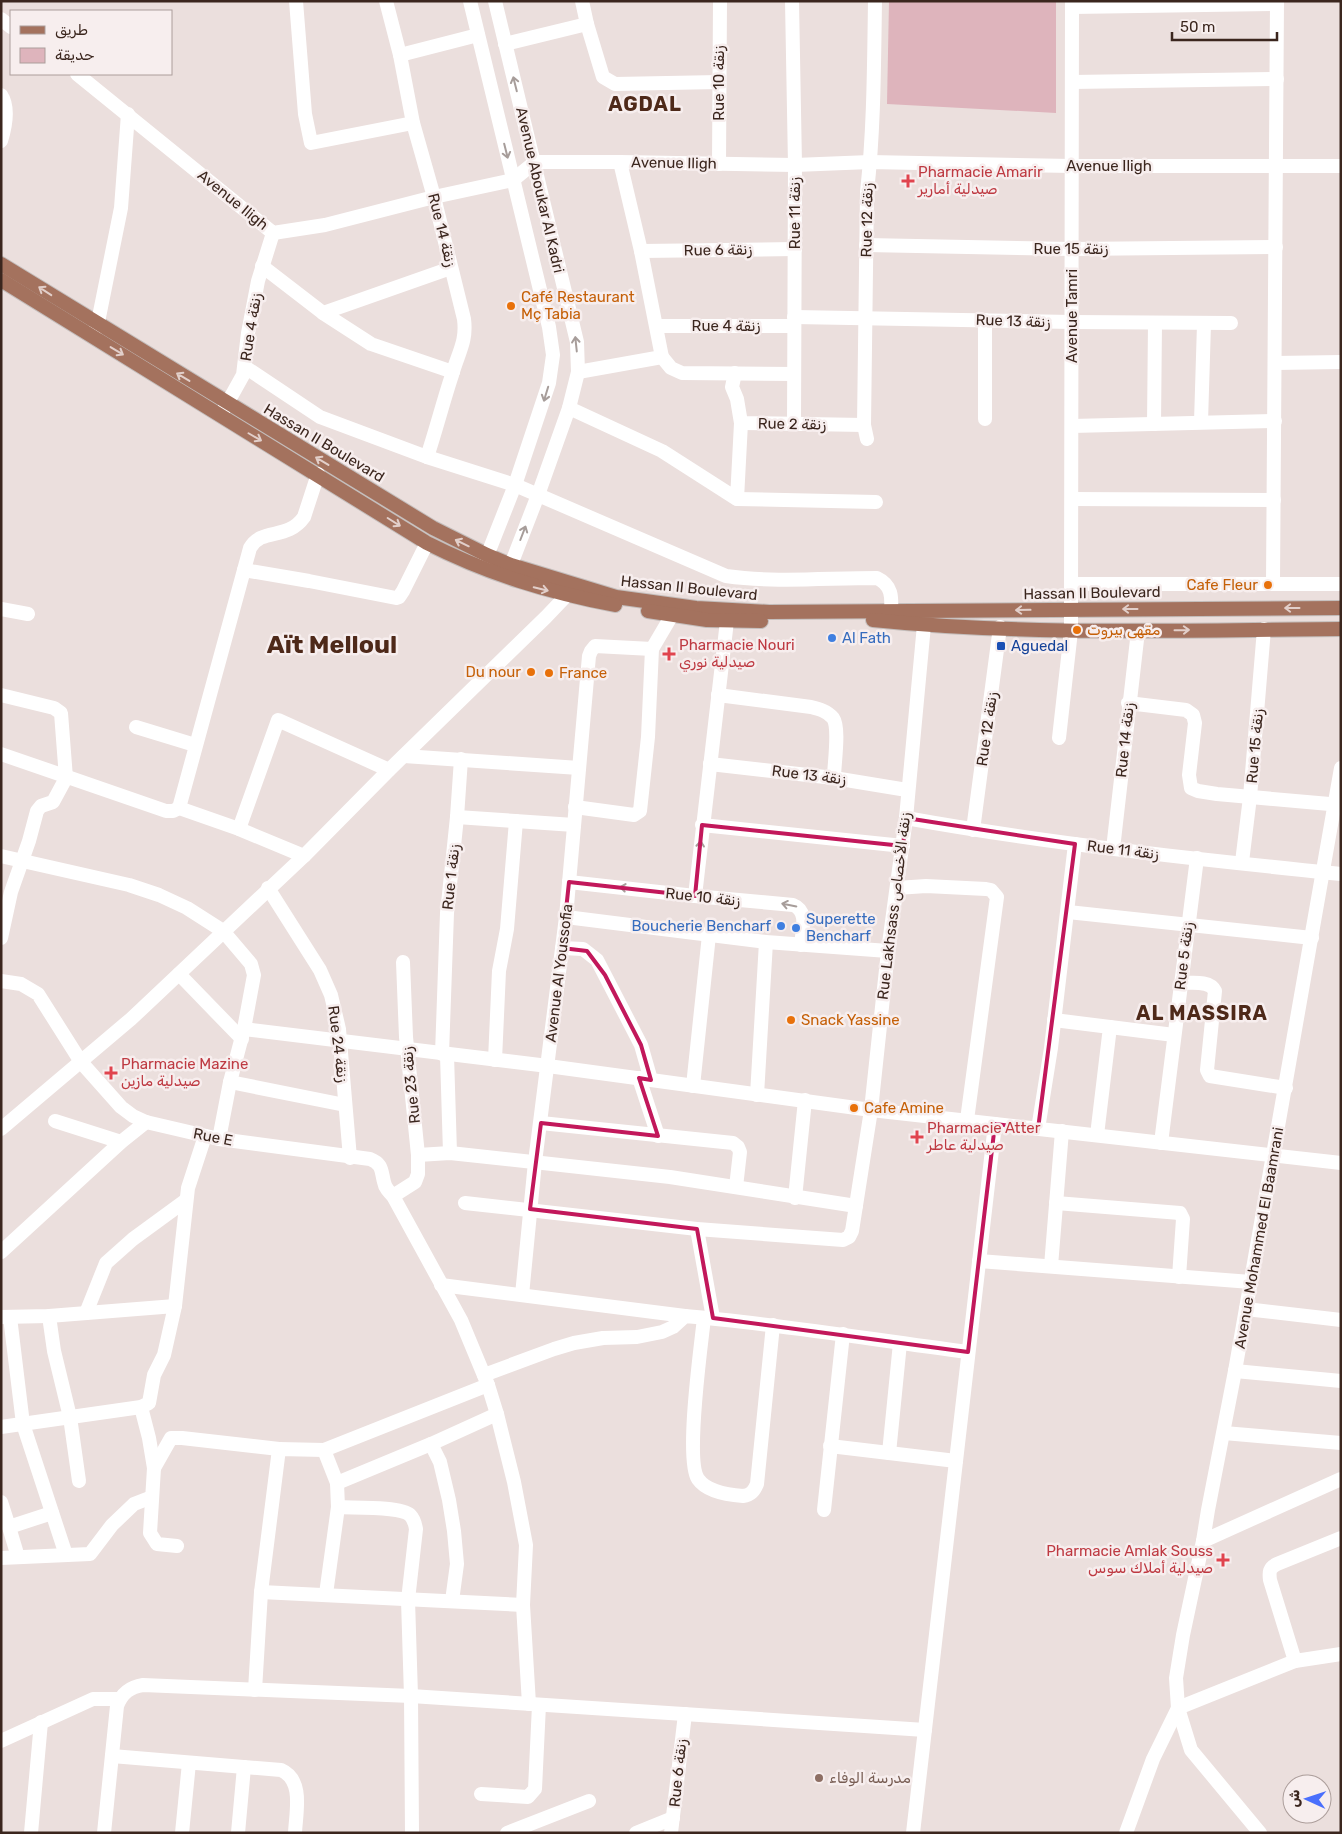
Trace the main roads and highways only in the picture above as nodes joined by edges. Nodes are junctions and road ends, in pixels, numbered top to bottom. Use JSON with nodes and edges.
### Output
{"nodes":[{"id":1,"x":1,"y":264,"type":"edge"},
{"id":2,"x":1,"y":280,"type":"edge"},
{"id":3,"x":485,"y":561,"type":"junction"},
{"id":4,"x":570,"y":590,"type":"junction"},
{"id":5,"x":1340,"y":608,"type":"edge"},
{"id":6,"x":1340,"y":629,"type":"edge"}],
"edges":[{"from":3,"to":1,"type":"main road","name":"Hassan II Boulevard","one_way":true},
{"from":2,"to":3,"type":"main road","name":"Hassan II Boulevard","one_way":true},
{"from":3,"to":4,"type":"main road","name":"Hassan II Boulevard"},
{"from":5,"to":4,"type":"main road","name":"Hassan II Boulevard","one_way":true},
{"from":4,"to":6,"type":"main road","name":"Hassan II Boulevard","one_way":true},
{"from":5,"to":6,"type":"main road"}]}
